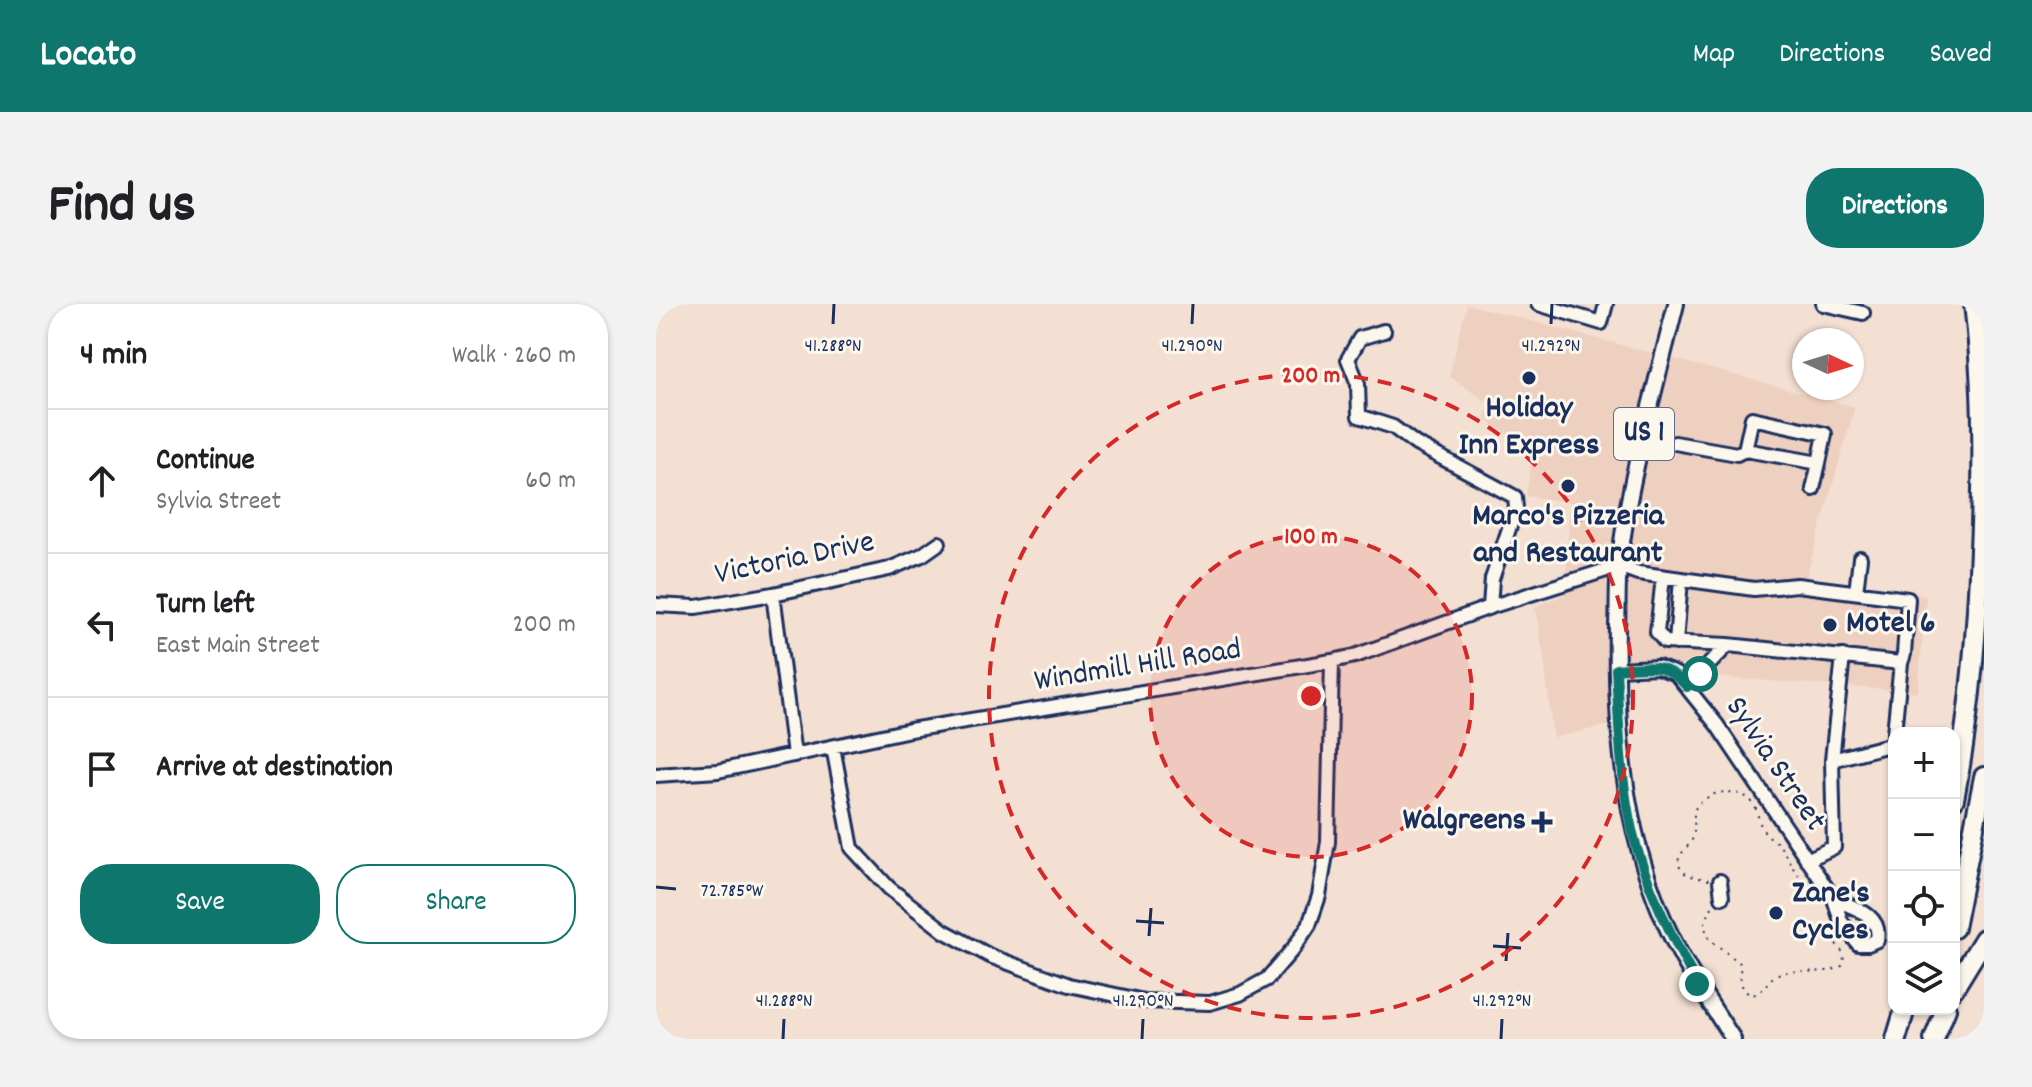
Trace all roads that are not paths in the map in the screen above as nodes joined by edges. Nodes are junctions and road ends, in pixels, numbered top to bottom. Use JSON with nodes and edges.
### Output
{"nodes":[{"id":1,"x":1538,"y":304,"type":"edge"},
{"id":2,"x":1606,"y":304,"type":"edge"},
{"id":3,"x":1676,"y":304,"type":"edge"},
{"id":4,"x":1823,"y":304,"type":"edge"},
{"id":5,"x":1974,"y":304,"type":"edge"},
{"id":6,"x":1863,"y":313,"type":"dead end"},
{"id":7,"x":1384,"y":331,"type":"dead end"},
{"id":8,"x":1675,"y":443,"type":"dead end"},
{"id":9,"x":1745,"y":450,"type":"junction"},
{"id":10,"x":1819,"y":463,"type":"junction"},
{"id":11,"x":1813,"y":489,"type":"dead end"},
{"id":12,"x":939,"y":543,"type":"dead end"},
{"id":13,"x":1860,"y":558,"type":"dead end"},
{"id":14,"x":1619,"y":566,"type":"junction"},
{"id":15,"x":1663,"y":577,"type":"junction"},
{"id":16,"x":1681,"y":579,"type":"junction"},
{"id":17,"x":1856,"y":592,"type":"junction"},
{"id":18,"x":773,"y":594,"type":"junction"},
{"id":19,"x":656,"y":605,"type":"edge"},
{"id":20,"x":1490,"y":607,"type":"junction"},
{"id":21,"x":1676,"y":643,"type":"junction"},
{"id":22,"x":1728,"y":645,"type":"junction"},
{"id":23,"x":1843,"y":656,"type":"junction"},
{"id":24,"x":1332,"y":661,"type":"junction"},
{"id":25,"x":1901,"y":663,"type":"junction"},
{"id":26,"x":1616,"y":669,"type":"junction"},
{"id":27,"x":1687,"y":687,"type":"junction"},
{"id":28,"x":1895,"y":727,"type":"edge"},
{"id":29,"x":1888,"y":745,"type":"edge"},
{"id":30,"x":833,"y":747,"type":"junction"},
{"id":31,"x":794,"y":755,"type":"junction"},
{"id":32,"x":1960,"y":759,"type":"edge"},
{"id":33,"x":1832,"y":760,"type":"junction"},
{"id":34,"x":656,"y":775,"type":"edge"},
{"id":35,"x":1984,"y":777,"type":"edge"},
{"id":36,"x":1807,"y":860,"type":"junction"},
{"id":37,"x":1714,"y":881,"type":"road end"},
{"id":38,"x":1722,"y":897,"type":"dead end"},
{"id":39,"x":1960,"y":898,"type":"edge"},
{"id":40,"x":1834,"y":899,"type":"dead end"},
{"id":41,"x":1984,"y":939,"type":"edge"},
{"id":42,"x":1960,"y":978,"type":"edge"},
{"id":43,"x":1903,"y":1015,"type":"edge"},
{"id":44,"x":1931,"y":1015,"type":"edge"},
{"id":45,"x":1944,"y":1015,"type":"edge"},
{"id":46,"x":1733,"y":1039,"type":"edge"},
{"id":47,"x":1896,"y":1039,"type":"edge"},
{"id":48,"x":1925,"y":1039,"type":"edge"},
{"id":49,"x":1934,"y":1039,"type":"edge"}],
"edges":[{"from":1,"to":2,"type":"street"},
{"from":3,"to":14,"type":"main road","number":"US 1"},
{"from":4,"to":6,"type":"street"},
{"from":5,"to":32,"type":"highway"},
{"from":7,"to":20,"type":"street"},
{"from":8,"to":9,"type":"street"},
{"from":9,"to":10,"type":"street"},
{"from":9,"to":10,"type":"street"},
{"from":10,"to":11,"type":"street"},
{"from":12,"to":18,"type":"street","name":"Victoria Drive"},
{"from":13,"to":17,"type":"street"},
{"from":14,"to":15,"type":"street"},
{"from":14,"to":20,"type":"street","name":"Windmill Hill Road"},
{"from":14,"to":26,"type":"main road","number":"US 1"},
{"from":15,"to":16,"type":"street"},
{"from":15,"to":21,"type":"street"},
{"from":16,"to":17,"type":"street"},
{"from":16,"to":21,"type":"street"},
{"from":17,"to":25,"type":"street"},
{"from":18,"to":19,"type":"street","name":"Victoria Drive"},
{"from":18,"to":31,"type":"street"},
{"from":20,"to":24,"type":"street","name":"Windmill Hill Road"},
{"from":21,"to":22,"type":"street"},
{"from":22,"to":23,"type":"street"},
{"from":22,"to":27,"type":"street"},
{"from":23,"to":25,"type":"street"},
{"from":23,"to":33,"type":"street"},
{"from":24,"to":30,"type":"street","name":"Windmill Hill Road"},
{"from":24,"to":30,"type":"street"},
{"from":25,"to":28,"type":"street"},
{"from":26,"to":27,"type":"street","name":"Sylvia Street"},
{"from":26,"to":46,"type":"main road","number":"US 1"},
{"from":27,"to":36,"type":"street","name":"Sylvia Street"},
{"from":29,"to":33,"type":"street"},
{"from":30,"to":31,"type":"street","name":"Windmill Hill Road"},
{"from":31,"to":34,"type":"street","name":"Windmill Hill Road"},
{"from":33,"to":36,"type":"street"},
{"from":35,"to":39,"type":"highway"},
{"from":36,"to":40,"type":"street","name":"Sylvia Street"},
{"from":37,"to":38,"type":"street"},
{"from":41,"to":42,"type":"highway"},
{"from":43,"to":47,"type":"highway"},
{"from":44,"to":48,"type":"highway"},
{"from":45,"to":49,"type":"highway"}]}
